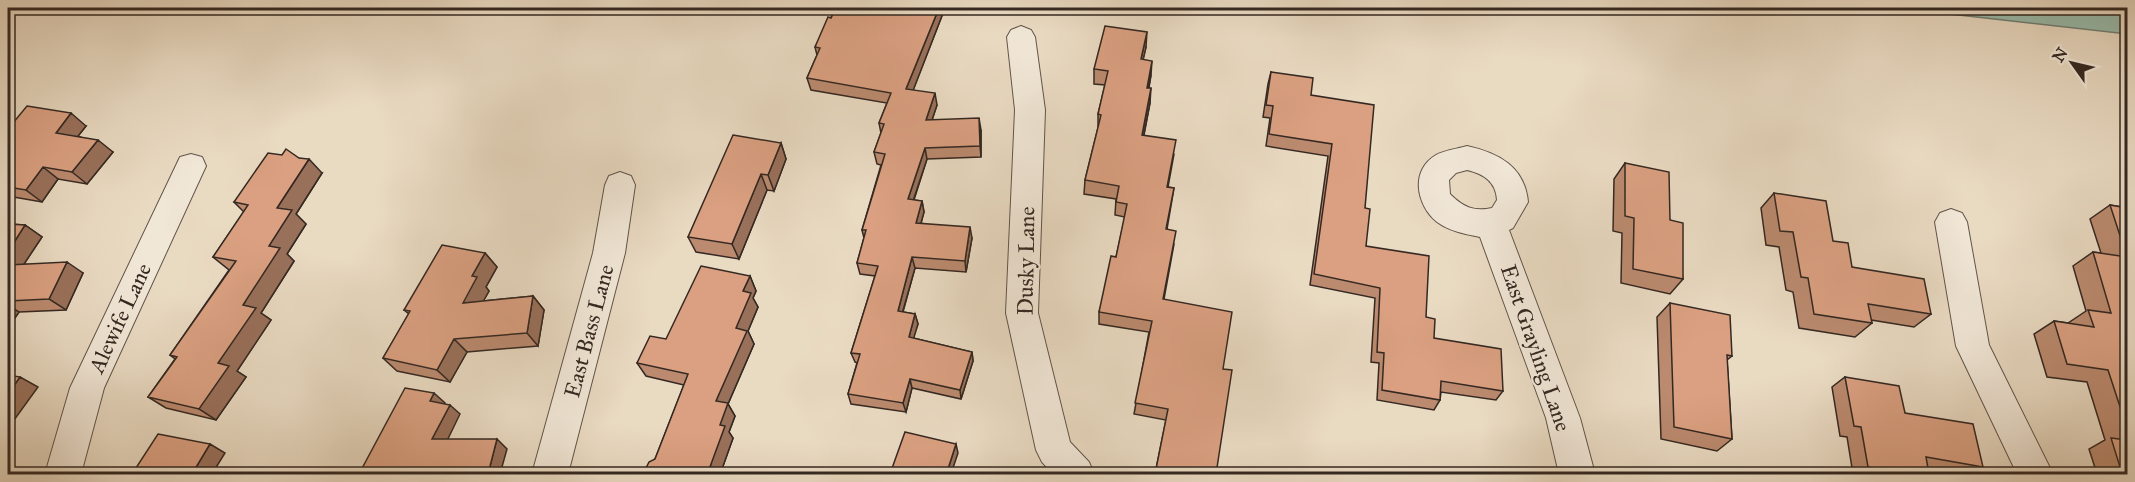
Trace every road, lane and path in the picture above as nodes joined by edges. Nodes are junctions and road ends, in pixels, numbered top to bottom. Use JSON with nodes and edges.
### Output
{"nodes":[{"id":1,"x":1021,"y":37,"type":"dead end"},
{"id":2,"x":190,"y":166,"type":"dead end"},
{"id":3,"x":620,"y":185,"type":"dead end"},
{"id":4,"x":1951,"y":222,"type":"dead end"},
{"id":5,"x":1491,"y":224,"type":"dead end"},
{"id":6,"x":63,"y":474,"type":"edge"},
{"id":7,"x":550,"y":474,"type":"edge"},
{"id":8,"x":1076,"y":474,"type":"edge"},
{"id":9,"x":1577,"y":474,"type":"edge"},
{"id":10,"x":2035,"y":474,"type":"edge"}],
"edges":[{"from":1,"to":8,"type":"street","name":"Dusky Lane"},
{"from":2,"to":6,"type":"street","name":"Alewife Lane"},
{"from":3,"to":7,"type":"street","name":"East Bass Lane"},
{"from":4,"to":10,"type":"street"},
{"from":5,"to":9,"type":"street","name":"East Grayling Lane"}]}
